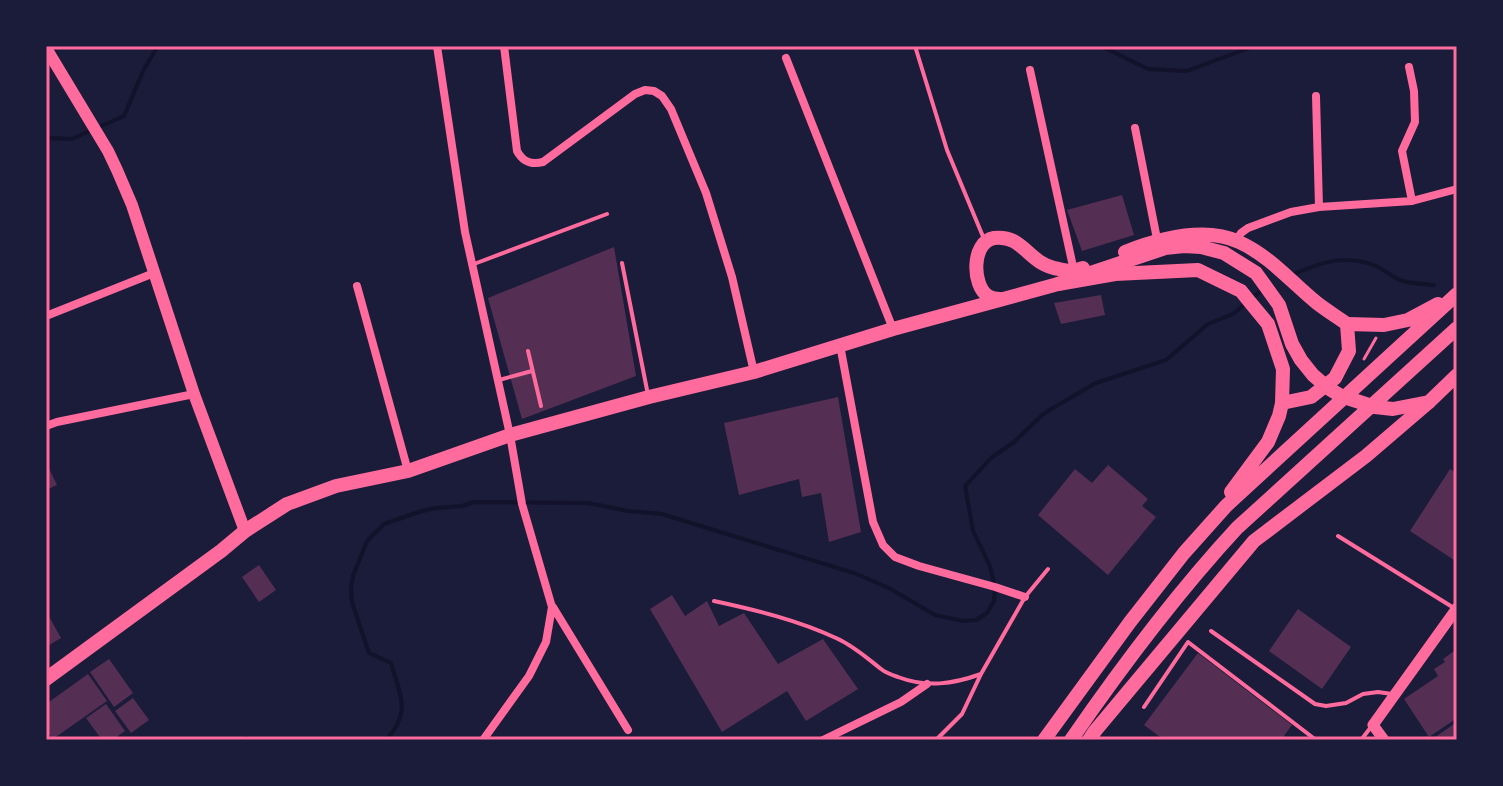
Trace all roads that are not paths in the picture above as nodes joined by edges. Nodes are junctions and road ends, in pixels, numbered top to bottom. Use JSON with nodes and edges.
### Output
{"nodes":[{"id":1,"x":437,"y":46,"type":"edge"},
{"id":2,"x":504,"y":46,"type":"edge"},
{"id":3,"x":915,"y":46,"type":"edge"},
{"id":4,"x":46,"y":48,"type":"edge"},
{"id":5,"x":786,"y":58,"type":"dead end"},
{"id":6,"x":1409,"y":67,"type":"dead end"},
{"id":7,"x":1030,"y":70,"type":"dead end"},
{"id":8,"x":1316,"y":96,"type":"dead end"},
{"id":9,"x":1135,"y":128,"type":"dead end"},
{"id":10,"x":1457,"y":189,"type":"edge"},
{"id":11,"x":1412,"y":201,"type":"junction"},
{"id":12,"x":1319,"y":207,"type":"junction"},
{"id":13,"x":607,"y":214,"type":"dead end"},
{"id":14,"x":1157,"y":239,"type":"junction"},
{"id":15,"x":1236,"y":240,"type":"junction"},
{"id":16,"x":985,"y":241,"type":"junction"},
{"id":17,"x":622,"y":263,"type":"dead end"},
{"id":18,"x":472,"y":265,"type":"junction"},
{"id":19,"x":1074,"y":272,"type":"junction"},
{"id":20,"x":154,"y":273,"type":"junction"},
{"id":21,"x":979,"y":282,"type":"junction"},
{"id":22,"x":1058,"y":284,"type":"junction"},
{"id":23,"x":357,"y":286,"type":"dead end"},
{"id":24,"x":1457,"y":293,"type":"edge"},
{"id":25,"x":1002,"y":300,"type":"junction"},
{"id":26,"x":956,"y":312,"type":"junction"},
{"id":27,"x":46,"y":316,"type":"edge"},
{"id":28,"x":1347,"y":324,"type":"junction"},
{"id":29,"x":1457,"y":328,"type":"edge"},
{"id":30,"x":893,"y":329,"type":"junction"},
{"id":31,"x":839,"y":344,"type":"junction"},
{"id":32,"x":528,"y":351,"type":"dead end"},
{"id":33,"x":532,"y":371,"type":"junction"},
{"id":34,"x":754,"y":372,"type":"junction"},
{"id":35,"x":1457,"y":375,"type":"edge"},
{"id":36,"x":497,"y":380,"type":"junction"},
{"id":37,"x":194,"y":394,"type":"junction"},
{"id":38,"x":649,"y":397,"type":"junction"},
{"id":39,"x":1429,"y":402,"type":"junction"},
{"id":40,"x":1282,"y":403,"type":"junction"},
{"id":41,"x":541,"y":406,"type":"dead end"},
{"id":42,"x":46,"y":426,"type":"edge"},
{"id":43,"x":510,"y":435,"type":"junction"},
{"id":44,"x":408,"y":471,"type":"junction"},
{"id":45,"x":245,"y":531,"type":"junction"},
{"id":46,"x":1338,"y":536,"type":"dead end"},
{"id":47,"x":1184,"y":553,"type":"junction"},
{"id":48,"x":1048,"y":569,"type":"dead end"},
{"id":49,"x":1025,"y":597,"type":"junction"},
{"id":50,"x":714,"y":601,"type":"dead end"},
{"id":51,"x":552,"y":607,"type":"junction"},
{"id":52,"x":1457,"y":608,"type":"edge"},
{"id":53,"x":1211,"y":631,"type":"dead end"},
{"id":54,"x":981,"y":674,"type":"junction"},
{"id":55,"x":46,"y":679,"type":"edge"},
{"id":56,"x":927,"y":684,"type":"junction"},
{"id":57,"x":1395,"y":694,"type":"junction"},
{"id":58,"x":1144,"y":707,"type":"dead end"},
{"id":59,"x":1373,"y":725,"type":"junction"},
{"id":60,"x":628,"y":730,"type":"dead end"},
{"id":61,"x":1089,"y":737,"type":"edge"},
{"id":62,"x":483,"y":740,"type":"edge"},
{"id":63,"x":823,"y":740,"type":"edge"},
{"id":64,"x":936,"y":740,"type":"edge"},
{"id":65,"x":1044,"y":740,"type":"edge"},
{"id":66,"x":1071,"y":740,"type":"edge"},
{"id":67,"x":1315,"y":740,"type":"edge"},
{"id":68,"x":1361,"y":740,"type":"edge"},
{"id":69,"x":1384,"y":740,"type":"edge"}],
"edges":[{"from":1,"to":18,"type":"street"},
{"from":2,"to":34,"type":"street"},
{"from":3,"to":16,"type":"lane"},
{"from":4,"to":20,"type":"main road"},
{"from":5,"to":30,"type":"street"},
{"from":6,"to":11,"type":"street"},
{"from":7,"to":19,"type":"street"},
{"from":8,"to":12,"type":"street"},
{"from":9,"to":14,"type":"street"},
{"from":10,"to":11,"type":"street"},
{"from":11,"to":12,"type":"street"},
{"from":12,"to":15,"type":"street"},
{"from":13,"to":18,"type":"lane"},
{"from":14,"to":15,"type":"main road"},
{"from":14,"to":19,"type":"main road"},
{"from":15,"to":28,"type":"main road"},
{"from":16,"to":19,"type":"main road"},
{"from":16,"to":21,"type":"main road"},
{"from":17,"to":38,"type":"lane"},
{"from":18,"to":36,"type":"street"},
{"from":20,"to":27,"type":"street"},
{"from":20,"to":37,"type":"main road"},
{"from":21,"to":25,"type":"main road"},
{"from":21,"to":26,"type":"main road"},
{"from":22,"to":25,"type":"main road"},
{"from":22,"to":39,"type":"main road"},
{"from":22,"to":40,"type":"main road"},
{"from":23,"to":44,"type":"street"},
{"from":24,"to":28,"type":"main road"},
{"from":24,"to":47,"type":"main road"},
{"from":25,"to":26,"type":"main road"},
{"from":26,"to":30,"type":"main road"},
{"from":28,"to":40,"type":"main road"},
{"from":29,"to":66,"type":"main road"},
{"from":30,"to":31,"type":"main road"},
{"from":31,"to":34,"type":"main road"},
{"from":31,"to":49,"type":"street"},
{"from":32,"to":33,"type":"lane"},
{"from":33,"to":36,"type":"lane"},
{"from":33,"to":41,"type":"lane"},
{"from":34,"to":38,"type":"main road"},
{"from":35,"to":39,"type":"main road"},
{"from":36,"to":43,"type":"street"},
{"from":37,"to":42,"type":"street"},
{"from":37,"to":45,"type":"main road"},
{"from":38,"to":43,"type":"main road"},
{"from":39,"to":61,"type":"main road"},
{"from":40,"to":47,"type":"main road"},
{"from":43,"to":44,"type":"main road"},
{"from":43,"to":51,"type":"street"},
{"from":44,"to":45,"type":"main road"},
{"from":45,"to":55,"type":"main road"},
{"from":46,"to":52,"type":"lane"},
{"from":47,"to":65,"type":"main road"},
{"from":48,"to":49,"type":"lane"},
{"from":49,"to":54,"type":"lane"},
{"from":50,"to":56,"type":"lane"},
{"from":51,"to":60,"type":"street"},
{"from":51,"to":62,"type":"street"},
{"from":52,"to":57,"type":"street"},
{"from":53,"to":57,"type":"lane"},
{"from":54,"to":56,"type":"lane"},
{"from":54,"to":64,"type":"lane"},
{"from":56,"to":63,"type":"street"},
{"from":57,"to":59,"type":"street"},
{"from":58,"to":67,"type":"lane"},
{"from":59,"to":68,"type":"lane"},
{"from":59,"to":69,"type":"street"}]}
